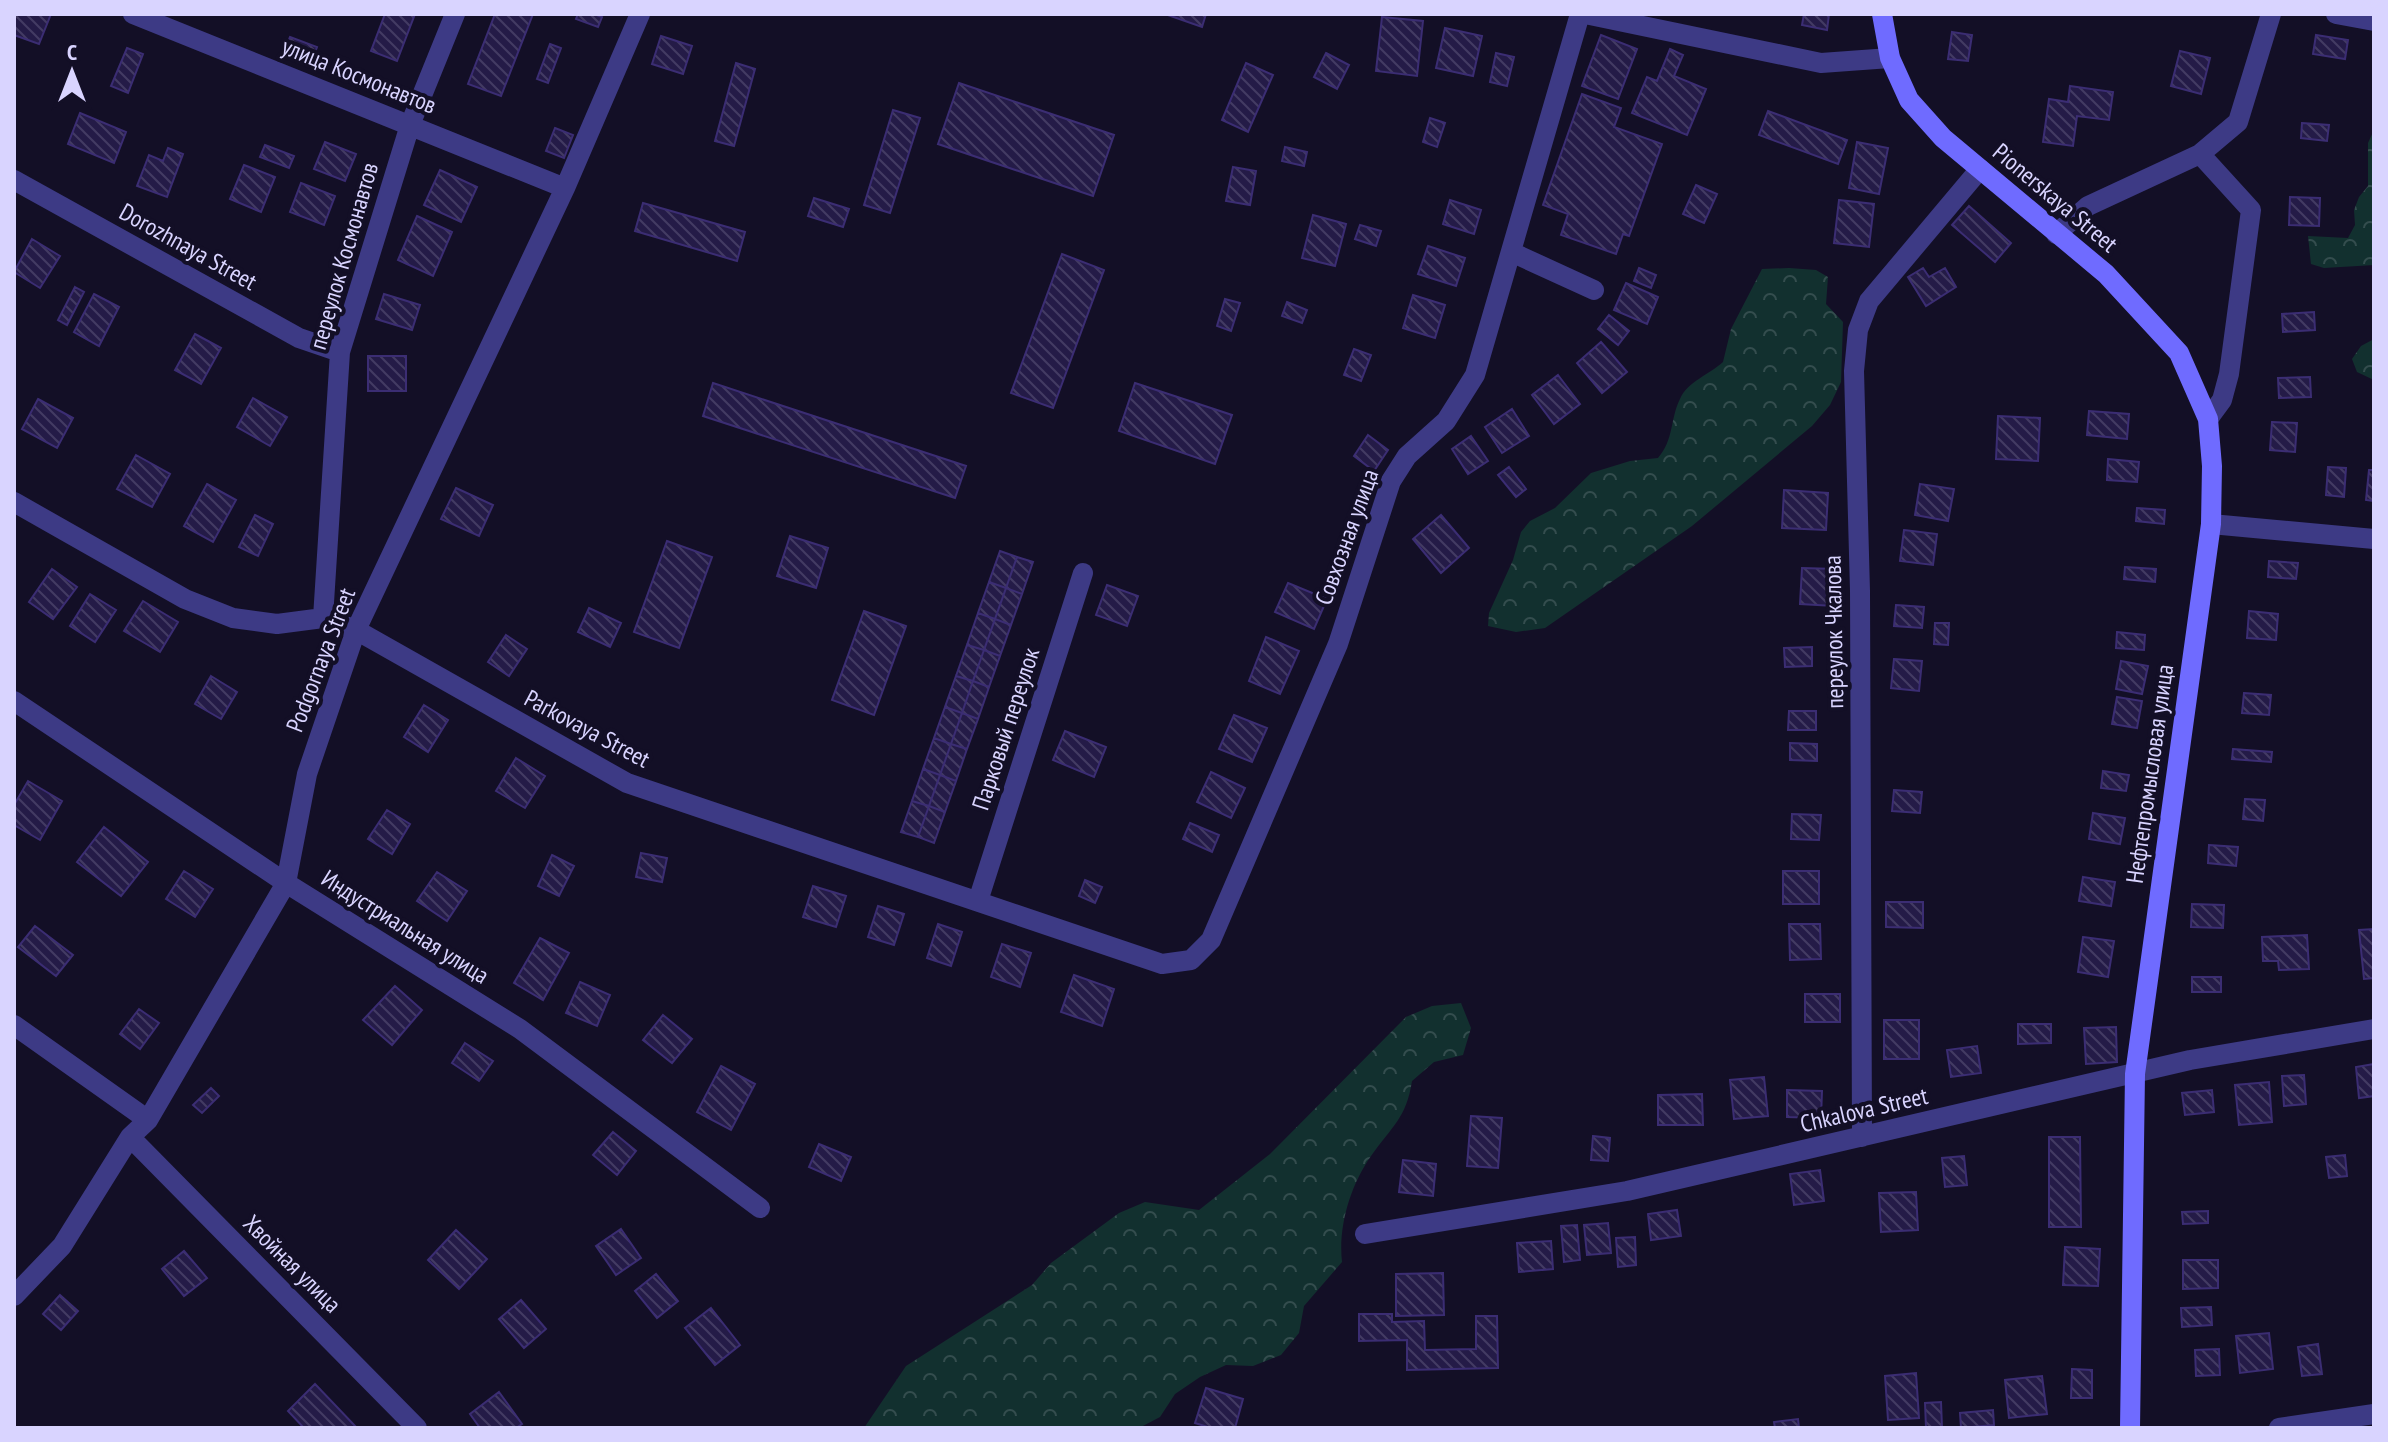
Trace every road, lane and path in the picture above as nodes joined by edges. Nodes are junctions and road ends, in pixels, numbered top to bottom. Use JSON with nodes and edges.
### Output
{"nodes":[{"id":1,"x":133,"y":14,"type":"edge"},
{"id":2,"x":455,"y":14,"type":"edge"},
{"id":3,"x":640,"y":14,"type":"edge"},
{"id":4,"x":1582,"y":14,"type":"edge"},
{"id":5,"x":1882,"y":14,"type":"edge"},
{"id":6,"x":2271,"y":14,"type":"edge"},
{"id":7,"x":2336,"y":14,"type":"edge"},
{"id":8,"x":2374,"y":21,"type":"edge"},
{"id":9,"x":1890,"y":58,"type":"junction"},
{"id":10,"x":410,"y":125,"type":"junction"},
{"id":11,"x":2200,"y":154,"type":"junction"},
{"id":12,"x":1980,"y":169,"type":"junction"},
{"id":13,"x":14,"y":180,"type":"edge"},
{"id":14,"x":565,"y":188,"type":"junction"},
{"id":15,"x":2056,"y":234,"type":"junction"},
{"id":16,"x":1511,"y":252,"type":"junction"},
{"id":17,"x":1594,"y":290,"type":"dead end"},
{"id":18,"x":340,"y":352,"type":"junction"},
{"id":19,"x":2208,"y":419,"type":"junction"},
{"id":20,"x":14,"y":502,"type":"edge"},
{"id":21,"x":2211,"y":524,"type":"junction"},
{"id":22,"x":2374,"y":539,"type":"edge"},
{"id":23,"x":1083,"y":573,"type":"dead end"},
{"id":24,"x":323,"y":618,"type":"junction"},
{"id":25,"x":356,"y":630,"type":"junction"},
{"id":26,"x":14,"y":701,"type":"edge"},
{"id":27,"x":286,"y":883,"type":"junction"},
{"id":28,"x":978,"y":901,"type":"junction"},
{"id":29,"x":1162,"y":964,"type":"joint"},
{"id":30,"x":14,"y":1025,"type":"edge"},
{"id":31,"x":2374,"y":1029,"type":"edge"},
{"id":32,"x":2135,"y":1074,"type":"junction"},
{"id":33,"x":148,"y":1120,"type":"junction"},
{"id":34,"x":130,"y":1137,"type":"junction"},
{"id":35,"x":1862,"y":1137,"type":"junction"},
{"id":36,"x":760,"y":1208,"type":"dead end"},
{"id":37,"x":1365,"y":1234,"type":"dead end"},
{"id":38,"x":14,"y":1296,"type":"edge"},
{"id":39,"x":2374,"y":1414,"type":"edge"},
{"id":40,"x":417,"y":1428,"type":"edge"},
{"id":41,"x":2130,"y":1428,"type":"edge"},
{"id":42,"x":2279,"y":1428,"type":"edge"}],
"edges":[{"from":1,"to":10,"type":"street","name":"улица Космонавтов"},
{"from":2,"to":10,"type":"street","name":"переулок Космонавтов"},
{"from":3,"to":14,"type":"street","name":"Podgornaya Street"},
{"from":4,"to":9,"type":"street"},
{"from":4,"to":16,"type":"street","name":"Совхозная улица"},
{"from":5,"to":9,"type":"main road","name":"Pionerskaya Street"},
{"from":6,"to":11,"type":"street"},
{"from":7,"to":8,"type":"street"},
{"from":9,"to":12,"type":"main road","name":"Pionerskaya Street"},
{"from":10,"to":14,"type":"street","name":"улица Космонавтов"},
{"from":10,"to":18,"type":"street","name":"переулок Космонавтов"},
{"from":11,"to":15,"type":"street"},
{"from":11,"to":19,"type":"street","name":"Нефтепромысловая улица"},
{"from":12,"to":15,"type":"main road","name":"Pionerskaya Street"},
{"from":12,"to":35,"type":"street","name":"переулок Чкалова"},
{"from":13,"to":18,"type":"street","name":"Dorozhnaya Street"},
{"from":14,"to":25,"type":"street","name":"Podgornaya Street"},
{"from":15,"to":19,"type":"main road","name":"Pionerskaya Street"},
{"from":16,"to":17,"type":"street"},
{"from":16,"to":29,"type":"street","name":"Совхозная улица"},
{"from":18,"to":24,"type":"street","name":"переулок Космонавтов"},
{"from":19,"to":21,"type":"main road","name":"Нефтепромысловая улица"},
{"from":20,"to":24,"type":"street","name":"Parkovaya Street"},
{"from":21,"to":22,"type":"street"},
{"from":21,"to":32,"type":"main road","name":"Нефтепромысловая улица"},
{"from":23,"to":28,"type":"street","name":"Парковый переулок"},
{"from":24,"to":25,"type":"street","name":"Parkovaya Street"},
{"from":25,"to":27,"type":"street","name":"Podgornaya Street"},
{"from":25,"to":28,"type":"street","name":"Parkovaya Street"},
{"from":26,"to":27,"type":"street","name":"Индустриальная улица"},
{"from":27,"to":33,"type":"street","name":"Podgornaya Street"},
{"from":27,"to":36,"type":"street","name":"Индустриальная улица"},
{"from":28,"to":29,"type":"street","name":"Parkovaya Street"},
{"from":30,"to":33,"type":"street"},
{"from":31,"to":32,"type":"street","name":"Chkalova Street"},
{"from":32,"to":35,"type":"street","name":"Chkalova Street"},
{"from":32,"to":41,"type":"main road","name":"Нефтепромысловая улица"},
{"from":33,"to":34,"type":"street","name":"Podgornaya Street"},
{"from":34,"to":38,"type":"street","name":"Podgornaya Street"},
{"from":34,"to":40,"type":"street","name":"Хвойная улица"},
{"from":35,"to":37,"type":"street","name":"Chkalova Street"},
{"from":39,"to":42,"type":"street"}]}
